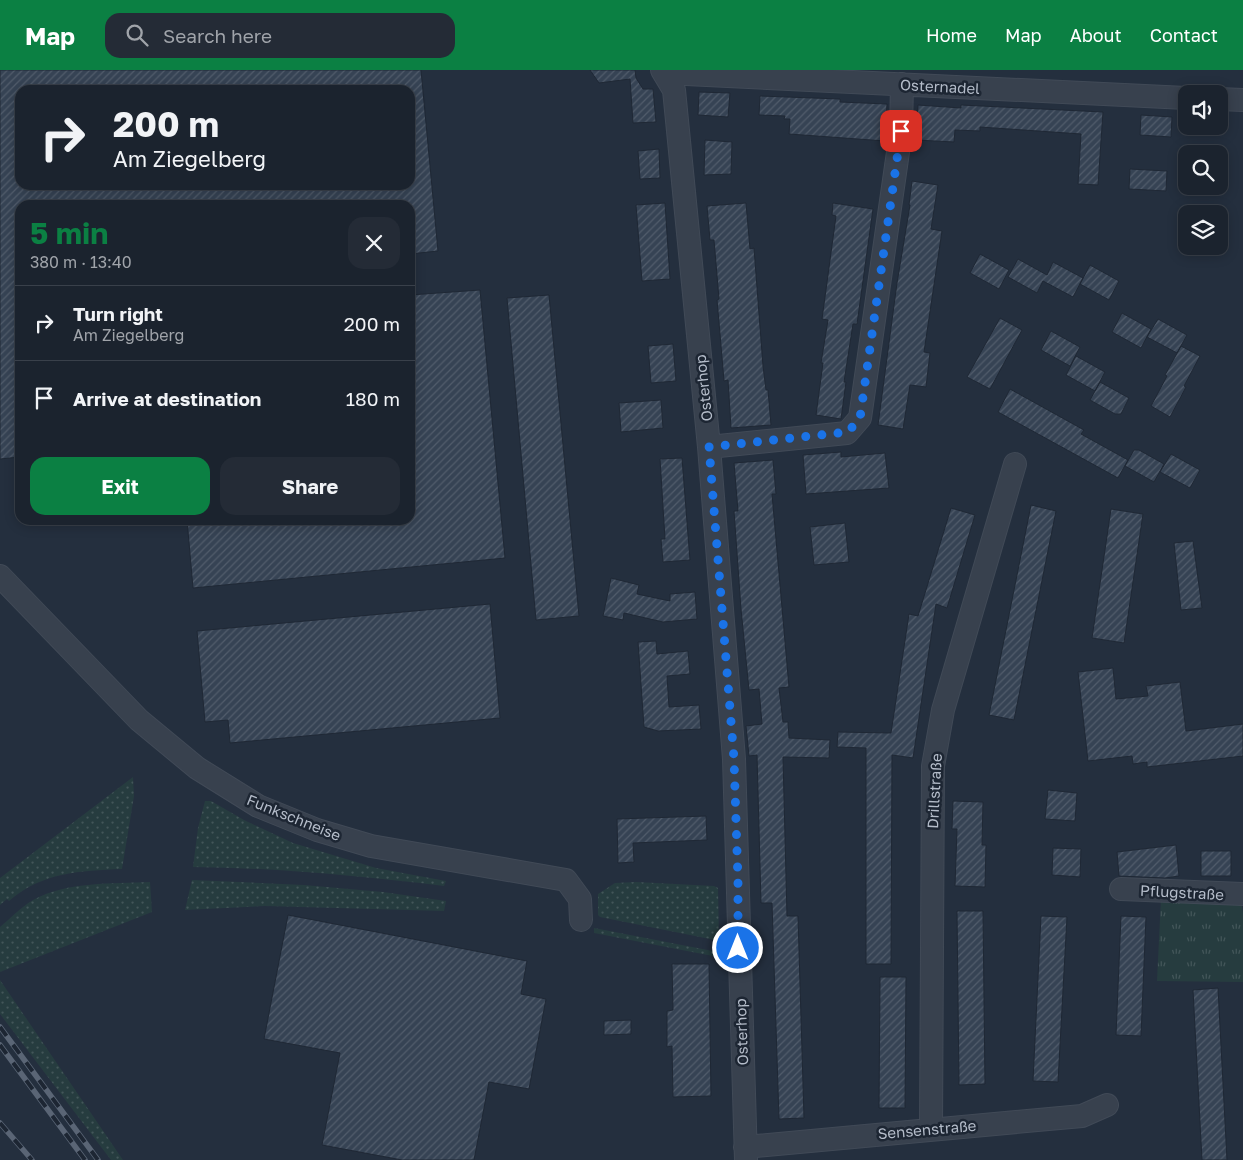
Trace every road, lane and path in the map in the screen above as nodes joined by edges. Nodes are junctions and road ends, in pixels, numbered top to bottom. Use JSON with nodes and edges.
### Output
{"nodes":[{"id":1,"x":663,"y":71,"type":"edge"},
{"id":2,"x":902,"y":84,"type":"junction"},
{"id":3,"x":1178,"y":98,"type":"edge"},
{"id":4,"x":1228,"y":99,"type":"edge"},
{"id":5,"x":1243,"y":100,"type":"edge"},
{"id":6,"x":709,"y":447,"type":"junction"},
{"id":7,"x":1015,"y":464,"type":"dead end"},
{"id":8,"x":0,"y":576,"type":"edge"},
{"id":9,"x":1121,"y":889,"type":"dead end"},
{"id":10,"x":1243,"y":894,"type":"edge"},
{"id":11,"x":582,"y":920,"type":"dead end"},
{"id":12,"x":1106,"y":1104,"type":"dead end"},
{"id":13,"x":931,"y":1129,"type":"junction"},
{"id":14,"x":746,"y":1153,"type":"edge"}],
"edges":[{"from":1,"to":2,"type":"street","name":"Osternadel"},
{"from":1,"to":6,"type":"street","name":"Osterhop"},
{"from":2,"to":3,"type":"street","name":"Osternadel"},
{"from":2,"to":6,"type":"street"},
{"from":4,"to":5,"type":"street"},
{"from":6,"to":14,"type":"street","name":"Osterhop"},
{"from":7,"to":13,"type":"street","name":"Drillstraße"},
{"from":8,"to":11,"type":"street","name":"Funkschneise"},
{"from":9,"to":10,"type":"street","name":"Pflugstraße"},
{"from":12,"to":13,"type":"street","name":"Sensenstraße"},
{"from":13,"to":14,"type":"street","name":"Sensenstraße"}]}
